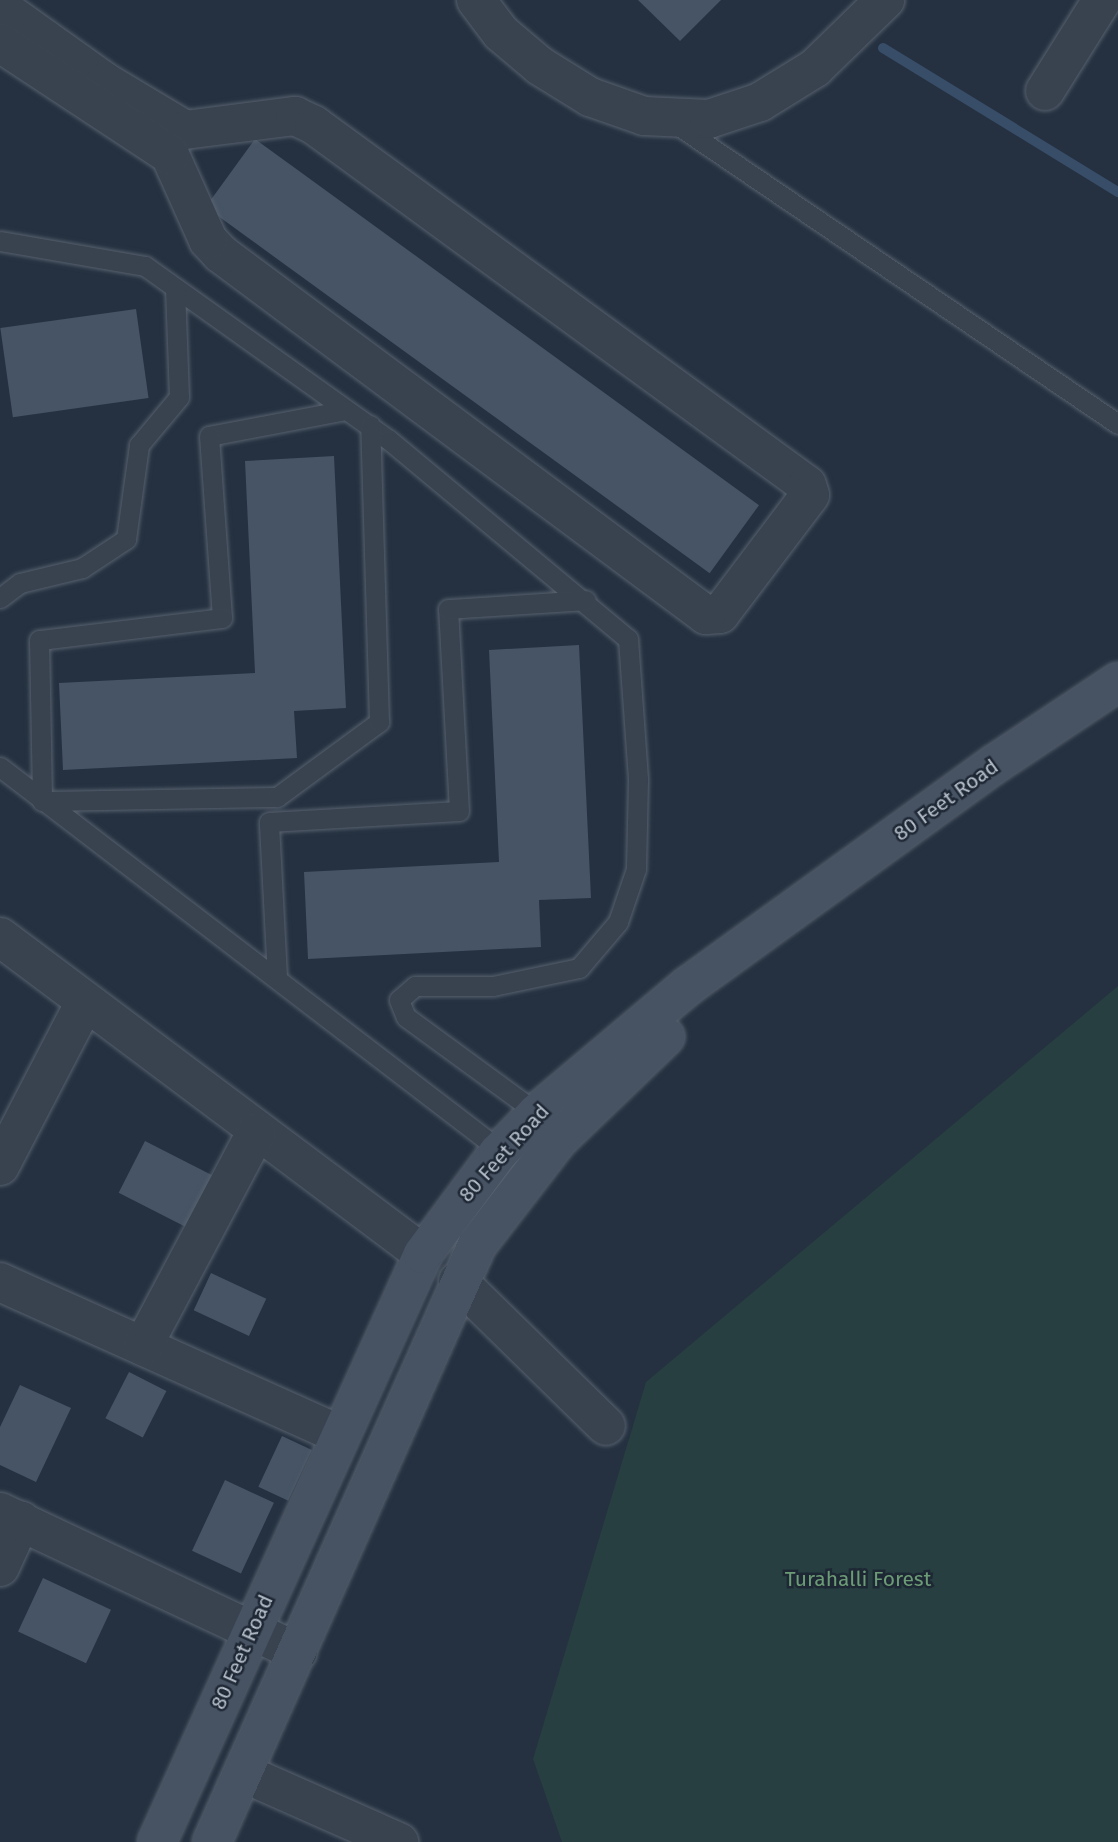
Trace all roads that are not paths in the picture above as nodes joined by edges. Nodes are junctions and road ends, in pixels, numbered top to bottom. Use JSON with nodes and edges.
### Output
{"nodes":[{"id":1,"x":475,"y":0,"type":"edge"},
{"id":2,"x":886,"y":0,"type":"edge"},
{"id":3,"x":1102,"y":0,"type":"edge"},
{"id":4,"x":0,"y":7,"type":"edge"},
{"id":5,"x":0,"y":44,"type":"edge"},
{"id":6,"x":1045,"y":91,"type":"dead end"},
{"id":7,"x":108,"y":100,"type":"junction"},
{"id":8,"x":677,"y":125,"type":"junction"},
{"id":9,"x":0,"y":242,"type":"edge"},
{"id":10,"x":175,"y":288,"type":"junction"},
{"id":11,"x":346,"y":410,"type":"junction"},
{"id":12,"x":1118,"y":424,"type":"edge"},
{"id":13,"x":370,"y":425,"type":"junction"},
{"id":14,"x":0,"y":598,"type":"edge"},
{"id":15,"x":586,"y":600,"type":"junction"},
{"id":16,"x":1118,"y":682,"type":"edge"},
{"id":17,"x":1118,"y":710,"type":"edge"},
{"id":18,"x":0,"y":766,"type":"edge"},
{"id":19,"x":42,"y":801,"type":"junction"},
{"id":20,"x":832,"y":898,"type":"junction"},
{"id":21,"x":0,"y":937,"type":"edge"},
{"id":22,"x":277,"y":977,"type":"junction"},
{"id":23,"x":85,"y":1002,"type":"junction"},
{"id":24,"x":537,"y":1113,"type":"junction"},
{"id":25,"x":256,"y":1133,"type":"junction"},
{"id":26,"x":501,"y":1151,"type":"junction"},
{"id":27,"x":0,"y":1166,"type":"edge"},
{"id":28,"x":423,"y":1254,"type":"junction"},
{"id":29,"x":458,"y":1281,"type":"junction"},
{"id":30,"x":0,"y":1282,"type":"edge"},
{"id":31,"x":143,"y":1346,"type":"junction"},
{"id":32,"x":606,"y":1426,"type":"dead end"},
{"id":33,"x":340,"y":1435,"type":"junction"},
{"id":34,"x":10,"y":1516,"type":"edge"},
{"id":35,"x":0,"y":1567,"type":"edge"},
{"id":36,"x":251,"y":1630,"type":"junction"},
{"id":37,"x":298,"y":1652,"type":"junction"},
{"id":38,"x":243,"y":1773,"type":"junction"},
{"id":39,"x":157,"y":1842,"type":"edge"},
{"id":40,"x":212,"y":1842,"type":"edge"},
{"id":41,"x":399,"y":1842,"type":"edge"}],
"edges":[{"from":1,"to":8,"type":"street"},
{"from":2,"to":8,"type":"street"},
{"from":3,"to":6,"type":"street"},
{"from":4,"to":7,"type":"street"},
{"from":5,"to":7,"type":"street"},
{"from":7,"to":7,"type":"street"},
{"from":8,"to":12,"type":"lane"},
{"from":9,"to":10,"type":"lane"},
{"from":10,"to":11,"type":"lane"},
{"from":10,"to":14,"type":"lane"},
{"from":11,"to":13,"type":"lane"},
{"from":11,"to":19,"type":"lane"},
{"from":13,"to":15,"type":"lane"},
{"from":13,"to":19,"type":"lane"},
{"from":15,"to":22,"type":"lane"},
{"from":15,"to":24,"type":"lane"},
{"from":16,"to":20,"type":"main road","name":"80 Feet Road"},
{"from":17,"to":20,"type":"main road","name":"80 Feet Road"},
{"from":18,"to":19,"type":"lane"},
{"from":19,"to":22,"type":"lane"},
{"from":20,"to":24,"type":"main road","name":"80 Feet Road"},
{"from":20,"to":29,"type":"main road","name":"80 Feet Road"},
{"from":21,"to":23,"type":"street"},
{"from":22,"to":26,"type":"lane"},
{"from":23,"to":25,"type":"street"},
{"from":23,"to":27,"type":"street"},
{"from":24,"to":26,"type":"main road","name":"80 Feet Road"},
{"from":25,"to":28,"type":"street"},
{"from":25,"to":31,"type":"street"},
{"from":26,"to":28,"type":"main road","name":"80 Feet Road"},
{"from":28,"to":33,"type":"main road","name":"80 Feet Road"},
{"from":29,"to":32,"type":"street"},
{"from":29,"to":37,"type":"main road","name":"80 Feet Road"},
{"from":30,"to":31,"type":"street"},
{"from":31,"to":33,"type":"street"},
{"from":33,"to":36,"type":"main road","name":"80 Feet Road"},
{"from":34,"to":35,"type":"street"},
{"from":34,"to":36,"type":"street"},
{"from":36,"to":37,"type":"street"},
{"from":36,"to":39,"type":"main road","name":"80 Feet Road"},
{"from":37,"to":38,"type":"main road","name":"80 Feet Road"},
{"from":38,"to":40,"type":"main road","name":"80 Feet Road"},
{"from":38,"to":41,"type":"street"}]}
